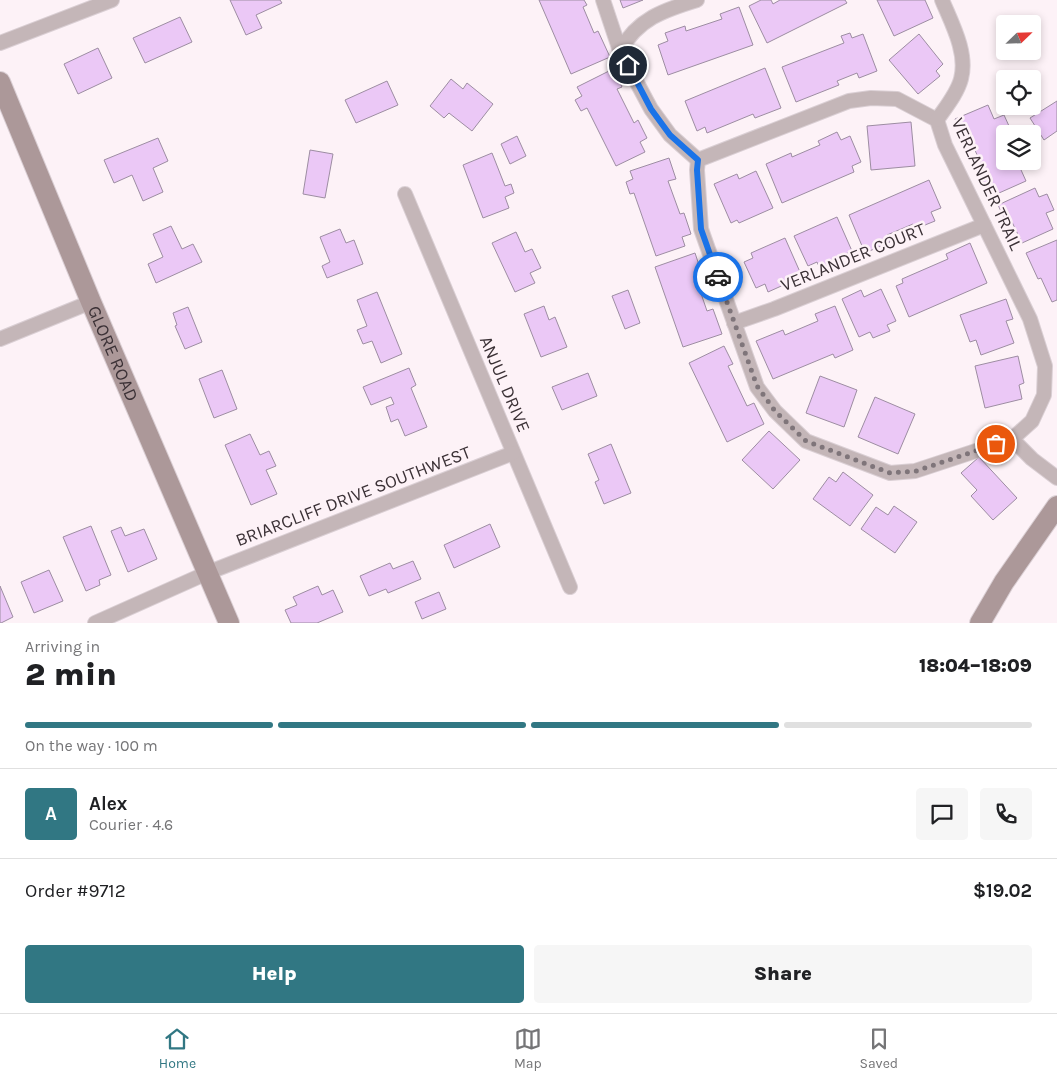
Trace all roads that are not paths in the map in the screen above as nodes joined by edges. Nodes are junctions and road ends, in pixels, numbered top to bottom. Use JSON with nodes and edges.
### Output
{"nodes":[{"id":1,"x":112,"y":0,"type":"edge"},
{"id":2,"x":603,"y":0,"type":"edge"},
{"id":3,"x":697,"y":0,"type":"edge"},
{"id":4,"x":942,"y":0,"type":"edge"},
{"id":5,"x":0,"y":44,"type":"edge"},
{"id":6,"x":620,"y":51,"type":"junction"},
{"id":7,"x":0,"y":82,"type":"edge"},
{"id":8,"x":937,"y":120,"type":"junction"},
{"id":9,"x":698,"y":160,"type":"junction"},
{"id":10,"x":406,"y":194,"type":"dead end"},
{"id":11,"x":984,"y":225,"type":"junction"},
{"id":12,"x":91,"y":302,"type":"junction"},
{"id":13,"x":734,"y":323,"type":"junction"},
{"id":14,"x":0,"y":338,"type":"edge"},
{"id":15,"x":1012,"y":439,"type":"junction"},
{"id":16,"x":513,"y":453,"type":"junction"},
{"id":17,"x":1057,"y":478,"type":"edge"},
{"id":18,"x":1057,"y":506,"type":"edge"},
{"id":19,"x":207,"y":573,"type":"junction"},
{"id":20,"x":570,"y":587,"type":"dead end"},
{"id":21,"x":96,"y":623,"type":"edge"},
{"id":22,"x":229,"y":623,"type":"edge"},
{"id":23,"x":980,"y":623,"type":"edge"}],
"edges":[{"from":1,"to":5,"type":"street"},
{"from":2,"to":6,"type":"street"},
{"from":3,"to":6,"type":"street"},
{"from":4,"to":8,"type":"street"},
{"from":6,"to":9,"type":"street"},
{"from":7,"to":12,"type":"street","name":"GLORE ROAD"},
{"from":8,"to":9,"type":"street","name":"VERLANDER TRAIL"},
{"from":8,"to":11,"type":"street","name":"VERLANDER TRAIL"},
{"from":9,"to":13,"type":"street"},
{"from":10,"to":16,"type":"street","name":"ANJUL DRIVE"},
{"from":11,"to":13,"type":"street","name":"VERLANDER COURT"},
{"from":11,"to":15,"type":"street","name":"VERLANDER TRAIL"},
{"from":12,"to":14,"type":"street"},
{"from":12,"to":19,"type":"street","name":"GLORE ROAD"},
{"from":13,"to":15,"type":"street"},
{"from":15,"to":17,"type":"street"},
{"from":16,"to":19,"type":"street","name":"BRIARCLIFF DRIVE SOUTHWEST"},
{"from":16,"to":20,"type":"street","name":"ANJUL DRIVE"},
{"from":18,"to":23,"type":"street"},
{"from":19,"to":21,"type":"street","name":"BRIARCLIFF DRIVE SOUTHWEST"},
{"from":19,"to":22,"type":"street","name":"GLORE ROAD"}]}
